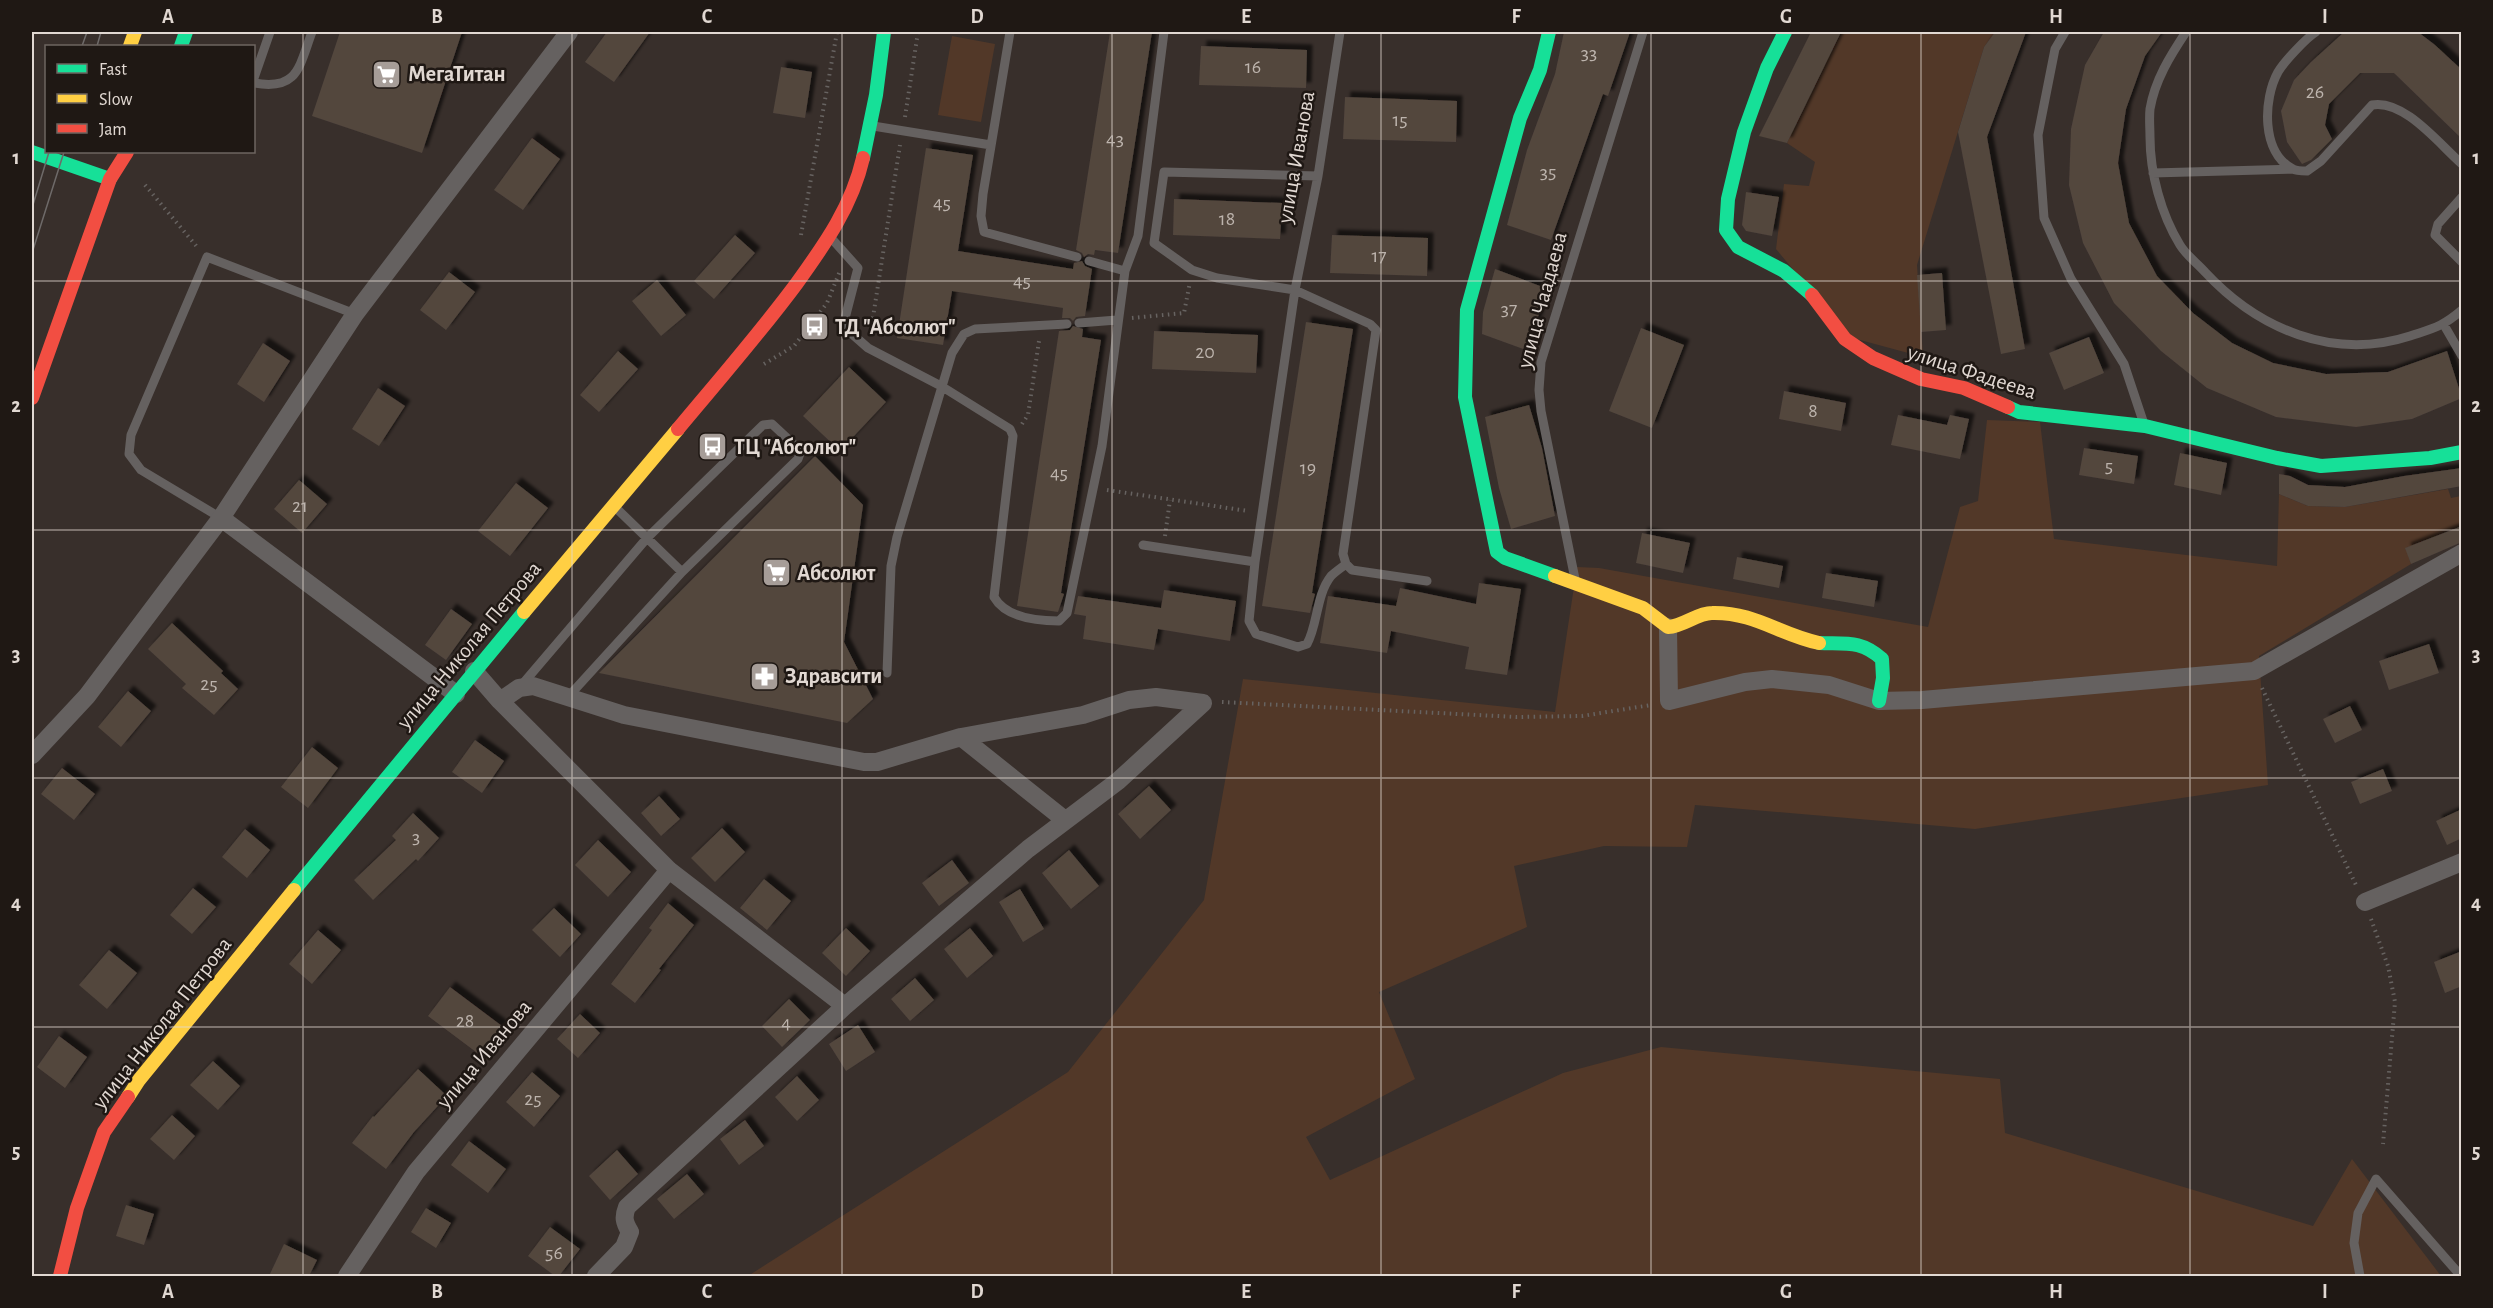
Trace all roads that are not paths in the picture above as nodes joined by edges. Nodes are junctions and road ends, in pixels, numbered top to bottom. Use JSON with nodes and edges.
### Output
{"nodes":[{"id":1,"x":270,"y":32,"type":"edge"},
{"id":2,"x":312,"y":32,"type":"edge"},
{"id":3,"x":569,"y":32,"type":"edge"},
{"id":4,"x":884,"y":32,"type":"edge"},
{"id":5,"x":1010,"y":32,"type":"edge"},
{"id":6,"x":1164,"y":32,"type":"edge"},
{"id":7,"x":1340,"y":32,"type":"edge"},
{"id":8,"x":1549,"y":32,"type":"edge"},
{"id":9,"x":1643,"y":32,"type":"edge"},
{"id":10,"x":1785,"y":32,"type":"edge"},
{"id":11,"x":2065,"y":32,"type":"edge"},
{"id":12,"x":2186,"y":32,"type":"edge"},
{"id":13,"x":2316,"y":32,"type":"edge"},
{"id":14,"x":255,"y":75,"type":"edge"},
{"id":15,"x":255,"y":83,"type":"edge"},
{"id":16,"x":870,"y":126,"type":"junction"},
{"id":17,"x":990,"y":145,"type":"junction"},
{"id":18,"x":32,"y":152,"type":"edge"},
{"id":19,"x":113,"y":153,"type":"edge"},
{"id":20,"x":126,"y":153,"type":"edge"},
{"id":21,"x":2462,"y":164,"type":"edge"},
{"id":22,"x":2293,"y":170,"type":"junction"},
{"id":23,"x":2153,"y":173,"type":"junction"},
{"id":24,"x":1318,"y":176,"type":"junction"},
{"id":25,"x":110,"y":179,"type":"junction"},
{"id":26,"x":2462,"y":196,"type":"edge"},
{"id":27,"x":830,"y":237,"type":"junction"},
{"id":28,"x":1077,"y":257,"type":"dead end"},
{"id":29,"x":1089,"y":261,"type":"dead end"},
{"id":30,"x":2462,"y":262,"type":"edge"},
{"id":31,"x":1125,"y":271,"type":"junction"},
{"id":32,"x":1295,"y":290,"type":"junction"},
{"id":33,"x":2462,"y":310,"type":"edge"},
{"id":34,"x":355,"y":314,"type":"junction"},
{"id":35,"x":1117,"y":320,"type":"junction"},
{"id":36,"x":1079,"y":323,"type":"dead end"},
{"id":37,"x":1067,"y":324,"type":"dead end"},
{"id":38,"x":2444,"y":325,"type":"junction"},
{"id":39,"x":2462,"y":356,"type":"edge"},
{"id":40,"x":941,"y":386,"type":"junction"},
{"id":41,"x":32,"y":398,"type":"edge"},
{"id":42,"x":2145,"y":426,"type":"junction"},
{"id":43,"x":2462,"y":452,"type":"edge"},
{"id":44,"x":613,"y":505,"type":"junction"},
{"id":45,"x":221,"y":518,"type":"junction"},
{"id":46,"x":647,"y":538,"type":"junction"},
{"id":47,"x":1143,"y":545,"type":"dead end"},
{"id":48,"x":2462,"y":553,"type":"edge"},
{"id":49,"x":1255,"y":562,"type":"junction"},
{"id":50,"x":1346,"y":564,"type":"junction"},
{"id":51,"x":682,"y":572,"type":"junction"},
{"id":52,"x":1427,"y":581,"type":"dead end"},
{"id":53,"x":1576,"y":584,"type":"junction"},
{"id":54,"x":1668,"y":627,"type":"junction"},
{"id":55,"x":474,"y":671,"type":"junction"},
{"id":56,"x":887,"y":673,"type":"dead end"},
{"id":57,"x":519,"y":688,"type":"junction"},
{"id":58,"x":456,"y":694,"type":"junction"},
{"id":59,"x":568,"y":697,"type":"junction"},
{"id":60,"x":500,"y":701,"type":"junction"},
{"id":61,"x":1879,"y":701,"type":"junction"},
{"id":62,"x":961,"y":737,"type":"junction"},
{"id":63,"x":32,"y":755,"type":"edge"},
{"id":64,"x":1065,"y":820,"type":"junction"},
{"id":65,"x":2462,"y":861,"type":"edge"},
{"id":66,"x":669,"y":870,"type":"junction"},
{"id":67,"x":2364,"y":902,"type":"dead end"},
{"id":68,"x":845,"y":1006,"type":"junction"},
{"id":69,"x":60,"y":1276,"type":"edge"},
{"id":70,"x":347,"y":1276,"type":"edge"},
{"id":71,"x":596,"y":1276,"type":"edge"},
{"id":72,"x":2360,"y":1276,"type":"edge"},
{"id":73,"x":2461,"y":1276,"type":"edge"}],
"edges":[{"from":1,"to":14,"type":"lane"},
{"from":2,"to":15,"type":"lane"},
{"from":3,"to":34,"type":"street"},
{"from":4,"to":16,"type":"street","name":"улица Николая Петрова"},
{"from":5,"to":17,"type":"lane"},
{"from":6,"to":31,"type":"lane"},
{"from":7,"to":24,"type":"lane","name":"улица Иванова"},
{"from":8,"to":53,"type":"street"},
{"from":9,"to":53,"type":"lane","name":"улица Чаадаева"},
{"from":10,"to":42,"type":"street","name":"улица Фадеева"},
{"from":11,"to":42,"type":"lane"},
{"from":12,"to":23,"type":"lane"},
{"from":13,"to":22,"type":"lane"},
{"from":16,"to":17,"type":"lane"},
{"from":16,"to":27,"type":"street","name":"улица Николая Петрова"},
{"from":17,"to":28,"type":"lane"},
{"from":18,"to":25,"type":"street"},
{"from":19,"to":25,"type":"street"},
{"from":20,"to":25,"type":"street"},
{"from":21,"to":22,"type":"lane"},
{"from":22,"to":23,"type":"lane"},
{"from":23,"to":38,"type":"lane"},
{"from":24,"to":32,"type":"lane","name":"улица Иванова"},
{"from":24,"to":32,"type":"lane"},
{"from":25,"to":41,"type":"street"},
{"from":26,"to":30,"type":"lane"},
{"from":27,"to":40,"type":"lane"},
{"from":27,"to":44,"type":"street","name":"улица Николая Петрова"},
{"from":29,"to":31,"type":"lane"},
{"from":31,"to":35,"type":"lane"},
{"from":32,"to":49,"type":"lane","name":"улица Иванова"},
{"from":32,"to":50,"type":"lane"},
{"from":33,"to":38,"type":"lane"},
{"from":34,"to":45,"type":"street"},
{"from":34,"to":45,"type":"lane"},
{"from":35,"to":36,"type":"lane"},
{"from":35,"to":40,"type":"lane"},
{"from":37,"to":40,"type":"lane"},
{"from":38,"to":39,"type":"lane"},
{"from":40,"to":56,"type":"lane"},
{"from":42,"to":43,"type":"street","name":"улица Фадеева"},
{"from":44,"to":46,"type":"lane"},
{"from":44,"to":55,"type":"street","name":"улица Николая Петрова"},
{"from":45,"to":58,"type":"street"},
{"from":45,"to":63,"type":"street"},
{"from":46,"to":51,"type":"lane"},
{"from":46,"to":51,"type":"lane"},
{"from":46,"to":57,"type":"lane"},
{"from":47,"to":49,"type":"lane"},
{"from":48,"to":61,"type":"street"},
{"from":49,"to":50,"type":"lane","name":"улица Иванова"},
{"from":50,"to":52,"type":"lane"},
{"from":51,"to":59,"type":"lane"},
{"from":53,"to":54,"type":"street"},
{"from":54,"to":61,"type":"street"},
{"from":54,"to":61,"type":"street"},
{"from":55,"to":58,"type":"street","name":"улица Николая Петрова"},
{"from":55,"to":60,"type":"street"},
{"from":57,"to":59,"type":"street"},
{"from":57,"to":60,"type":"street"},
{"from":58,"to":69,"type":"street","name":"улица Николая Петрова"},
{"from":59,"to":62,"type":"street"},
{"from":60,"to":66,"type":"street"},
{"from":62,"to":64,"type":"street"},
{"from":62,"to":64,"type":"street"},
{"from":64,"to":68,"type":"street"},
{"from":65,"to":67,"type":"street"},
{"from":66,"to":68,"type":"street"},
{"from":66,"to":70,"type":"street","name":"улица Иванова"},
{"from":68,"to":71,"type":"street"},
{"from":72,"to":73,"type":"lane"}]}
